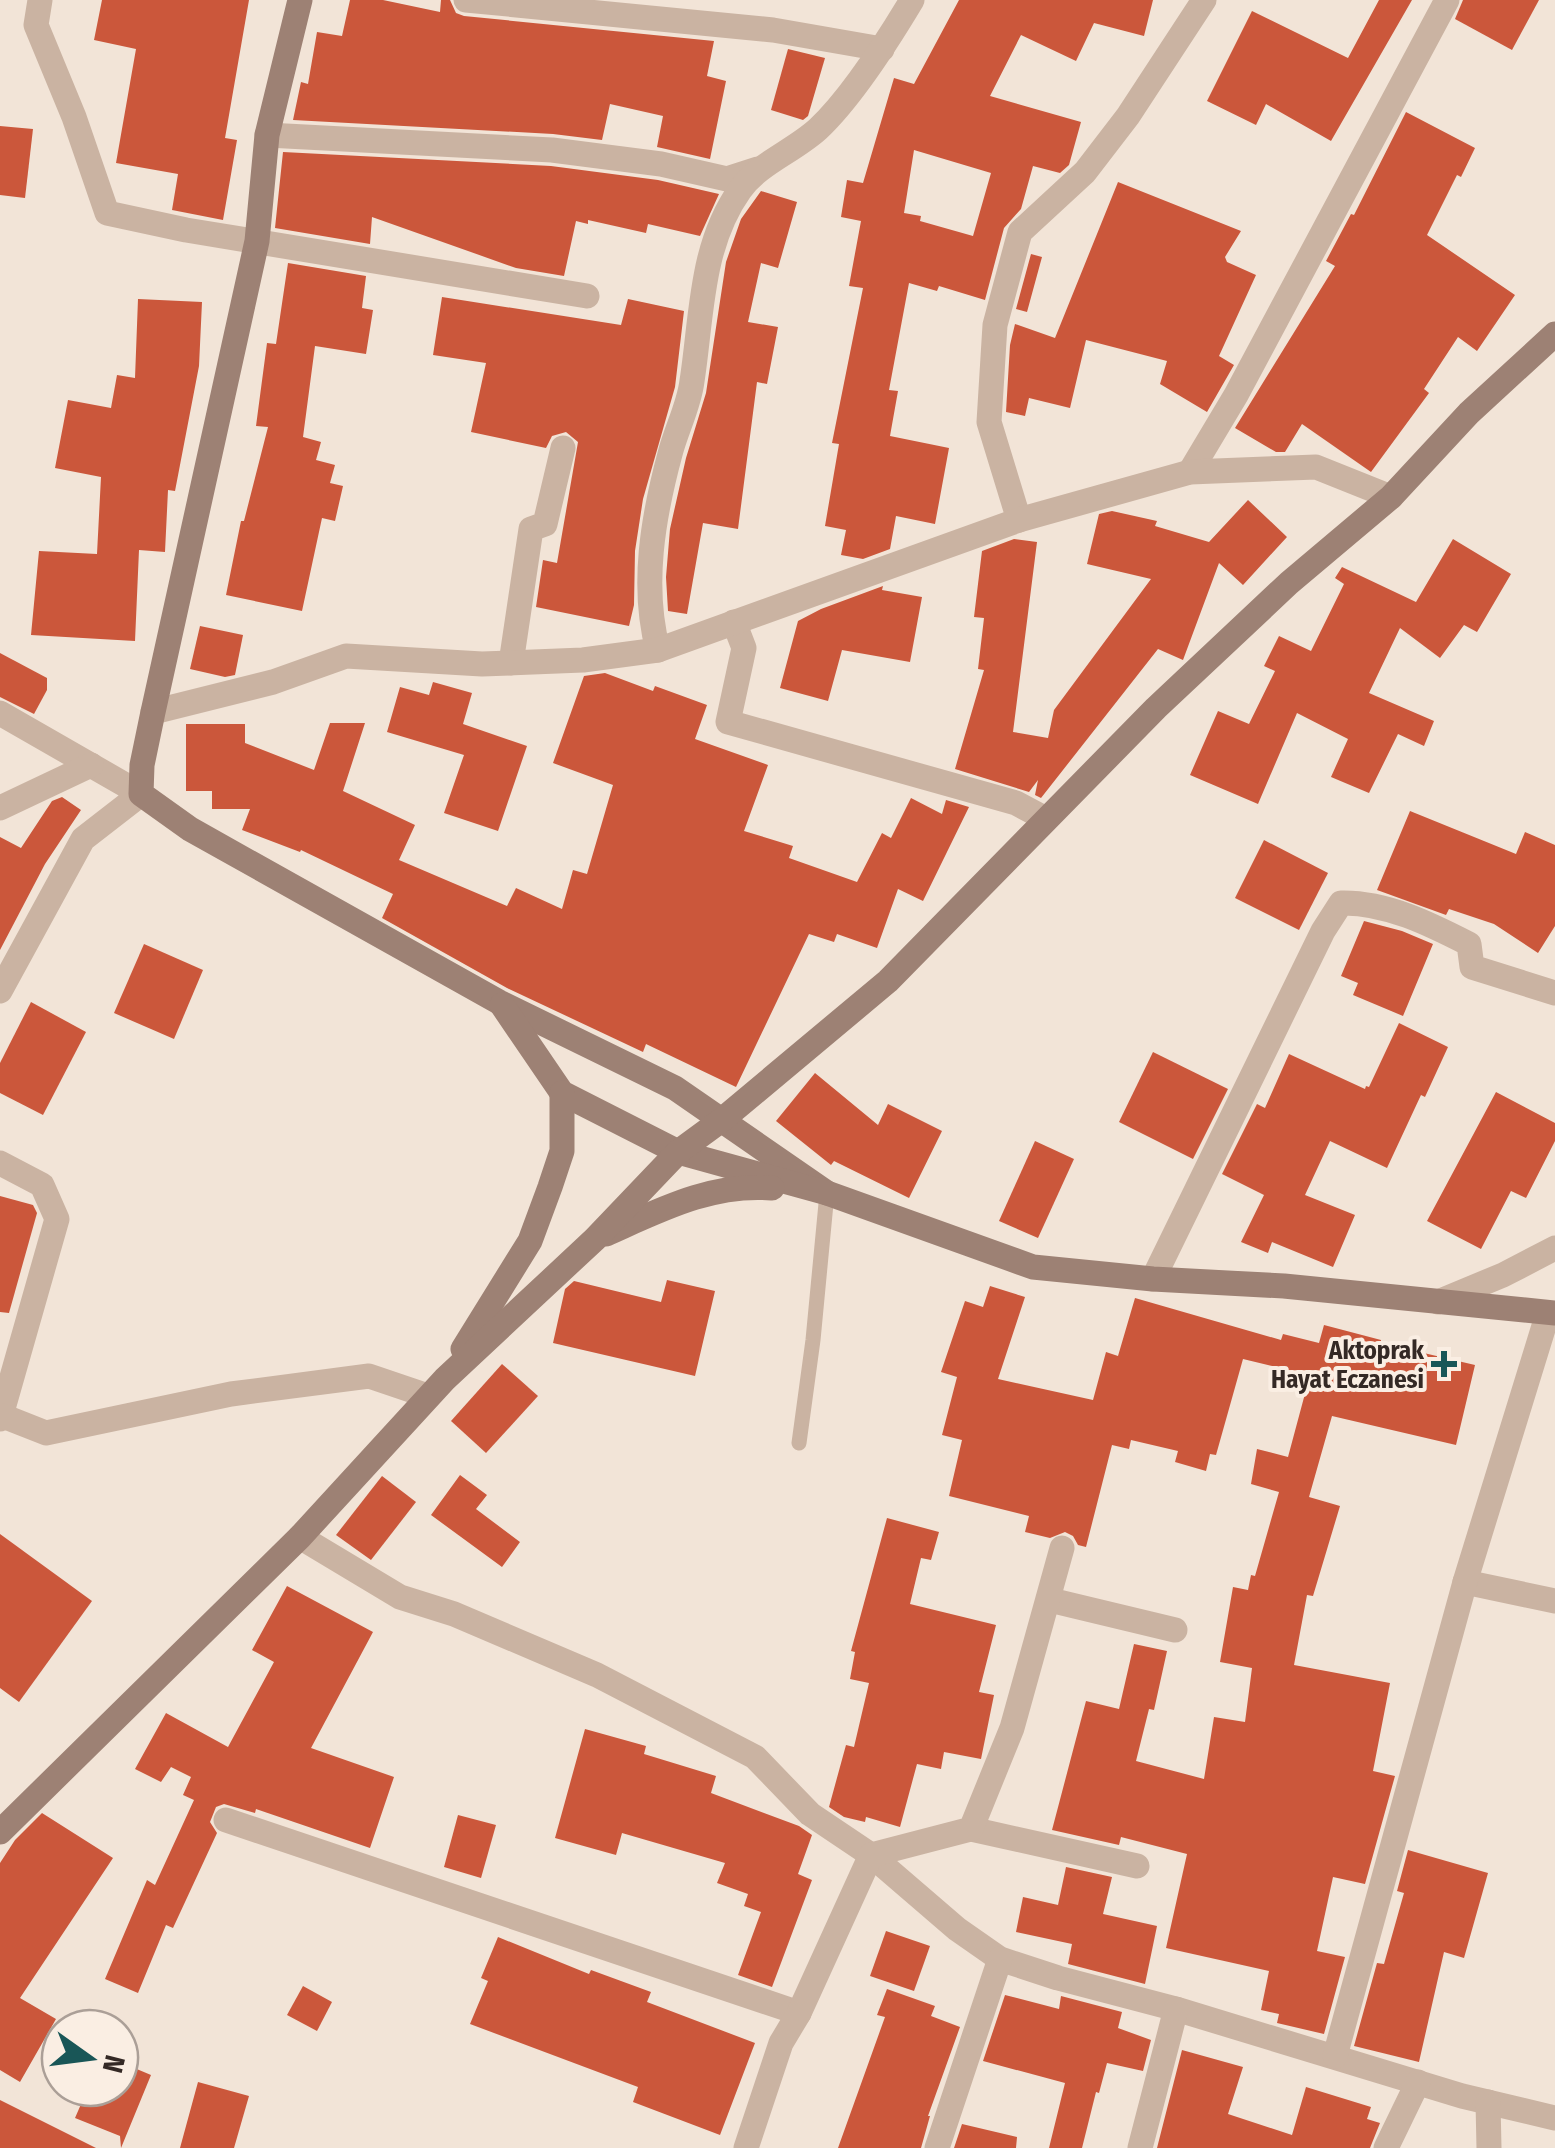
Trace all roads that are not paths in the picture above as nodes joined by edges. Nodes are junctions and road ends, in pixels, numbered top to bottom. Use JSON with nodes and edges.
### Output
{"nodes":[{"id":1,"x":40,"y":0,"type":"edge"},
{"id":2,"x":300,"y":0,"type":"edge"},
{"id":3,"x":466,"y":0,"type":"edge"},
{"id":4,"x":912,"y":0,"type":"edge"},
{"id":5,"x":1204,"y":0,"type":"edge"},
{"id":6,"x":1447,"y":0,"type":"edge"},
{"id":7,"x":882,"y":49,"type":"junction"},
{"id":8,"x":267,"y":135,"type":"junction"},
{"id":9,"x":768,"y":166,"type":"junction"},
{"id":10,"x":257,"y":241,"type":"junction"},
{"id":11,"x":587,"y":296,"type":"dead end"},
{"id":12,"x":1555,"y":334,"type":"edge"},
{"id":13,"x":562,"y":448,"type":"dead end"},
{"id":14,"x":1190,"y":472,"type":"junction"},
{"id":15,"x":1391,"y":497,"type":"junction"},
{"id":16,"x":1018,"y":520,"type":"junction"},
{"id":17,"x":734,"y":622,"type":"junction"},
{"id":18,"x":658,"y":650,"type":"junction"},
{"id":19,"x":511,"y":663,"type":"junction"},
{"id":20,"x":153,"y":712,"type":"junction"},
{"id":21,"x":0,"y":713,"type":"edge"},
{"id":22,"x":91,"y":765,"type":"junction"},
{"id":23,"x":141,"y":794,"type":"junction"},
{"id":24,"x":0,"y":808,"type":"edge"},
{"id":25,"x":1046,"y":818,"type":"junction"},
{"id":26,"x":0,"y":991,"type":"edge"},
{"id":27,"x":1555,"y":993,"type":"edge"},
{"id":28,"x":500,"y":1002,"type":"junction"},
{"id":29,"x":562,"y":1094,"type":"junction"},
{"id":30,"x":723,"y":1120,"type":"junction"},
{"id":31,"x":678,"y":1152,"type":"junction"},
{"id":32,"x":0,"y":1164,"type":"edge"},
{"id":33,"x":827,"y":1193,"type":"junction"},
{"id":34,"x":594,"y":1239,"type":"junction"},
{"id":35,"x":1555,"y":1248,"type":"edge"},
{"id":36,"x":1153,"y":1279,"type":"junction"},
{"id":37,"x":1438,"y":1302,"type":"junction"},
{"id":38,"x":1551,"y":1313,"type":"edge"},
{"id":39,"x":436,"y":1388,"type":"junction"},
{"id":40,"x":1,"y":1418,"type":"edge"},
{"id":41,"x":799,"y":1443,"type":"dead end"},
{"id":42,"x":300,"y":1537,"type":"junction"},
{"id":43,"x":1062,"y":1548,"type":"dead end"},
{"id":44,"x":1465,"y":1582,"type":"junction"},
{"id":45,"x":1050,"y":1600,"type":"junction"},
{"id":46,"x":1555,"y":1601,"type":"edge"},
{"id":47,"x":1174,"y":1630,"type":"dead end"},
{"id":48,"x":226,"y":1820,"type":"dead end"},
{"id":49,"x":971,"y":1829,"type":"junction"},
{"id":50,"x":0,"y":1832,"type":"edge"},
{"id":51,"x":871,"y":1855,"type":"junction"},
{"id":52,"x":1137,"y":1866,"type":"dead end"},
{"id":53,"x":1000,"y":1959,"type":"junction"},
{"id":54,"x":1176,"y":2009,"type":"junction"},
{"id":55,"x":799,"y":2013,"type":"junction"},
{"id":56,"x":1335,"y":2056,"type":"junction"},
{"id":57,"x":1418,"y":2082,"type":"junction"},
{"id":58,"x":1488,"y":2102,"type":"junction"},
{"id":59,"x":1555,"y":2118,"type":"edge"},
{"id":60,"x":746,"y":2148,"type":"edge"},
{"id":61,"x":937,"y":2148,"type":"edge"},
{"id":62,"x":1140,"y":2148,"type":"edge"},
{"id":63,"x":1386,"y":2148,"type":"edge"},
{"id":64,"x":1489,"y":2148,"type":"edge"}],
"edges":[{"from":1,"to":10,"type":"street"},
{"from":2,"to":8,"type":"street"},
{"from":3,"to":7,"type":"street"},
{"from":4,"to":7,"type":"street"},
{"from":5,"to":16,"type":"street"},
{"from":6,"to":14,"type":"street"},
{"from":7,"to":9,"type":"street"},
{"from":8,"to":9,"type":"street"},
{"from":8,"to":10,"type":"street"},
{"from":9,"to":18,"type":"street"},
{"from":10,"to":11,"type":"street"},
{"from":10,"to":20,"type":"street"},
{"from":12,"to":15,"type":"street"},
{"from":13,"to":19,"type":"street"},
{"from":14,"to":15,"type":"street"},
{"from":14,"to":16,"type":"street"},
{"from":15,"to":25,"type":"street"},
{"from":16,"to":17,"type":"street"},
{"from":17,"to":18,"type":"street"},
{"from":17,"to":25,"type":"street"},
{"from":18,"to":19,"type":"street"},
{"from":19,"to":20,"type":"street"},
{"from":20,"to":23,"type":"street"},
{"from":21,"to":22,"type":"street"},
{"from":22,"to":23,"type":"street"},
{"from":22,"to":24,"type":"street"},
{"from":23,"to":26,"type":"street"},
{"from":23,"to":28,"type":"street"},
{"from":25,"to":30,"type":"street"},
{"from":27,"to":36,"type":"street"},
{"from":28,"to":29,"type":"street"},
{"from":28,"to":30,"type":"street"},
{"from":29,"to":31,"type":"street"},
{"from":29,"to":39,"type":"street"},
{"from":30,"to":31,"type":"street"},
{"from":30,"to":33,"type":"street"},
{"from":31,"to":33,"type":"street"},
{"from":31,"to":34,"type":"street"},
{"from":32,"to":40,"type":"street"},
{"from":33,"to":34,"type":"street"},
{"from":33,"to":36,"type":"street"},
{"from":33,"to":41,"type":"lane"},
{"from":34,"to":39,"type":"street"},
{"from":35,"to":37,"type":"street"},
{"from":36,"to":37,"type":"street"},
{"from":37,"to":38,"type":"street"},
{"from":38,"to":44,"type":"street"},
{"from":39,"to":40,"type":"street"},
{"from":39,"to":42,"type":"street"},
{"from":42,"to":50,"type":"street"},
{"from":42,"to":51,"type":"street"},
{"from":43,"to":45,"type":"street"},
{"from":44,"to":46,"type":"street"},
{"from":44,"to":56,"type":"street"},
{"from":45,"to":47,"type":"street"},
{"from":45,"to":49,"type":"street"},
{"from":48,"to":55,"type":"street"},
{"from":49,"to":51,"type":"street"},
{"from":49,"to":52,"type":"street"},
{"from":51,"to":53,"type":"street"},
{"from":51,"to":55,"type":"street"},
{"from":53,"to":54,"type":"street"},
{"from":53,"to":61,"type":"street"},
{"from":54,"to":56,"type":"street"},
{"from":54,"to":62,"type":"street"},
{"from":55,"to":60,"type":"street"},
{"from":56,"to":57,"type":"street"},
{"from":57,"to":58,"type":"street"},
{"from":57,"to":63,"type":"street"},
{"from":58,"to":59,"type":"street"},
{"from":58,"to":64,"type":"street"}]}
